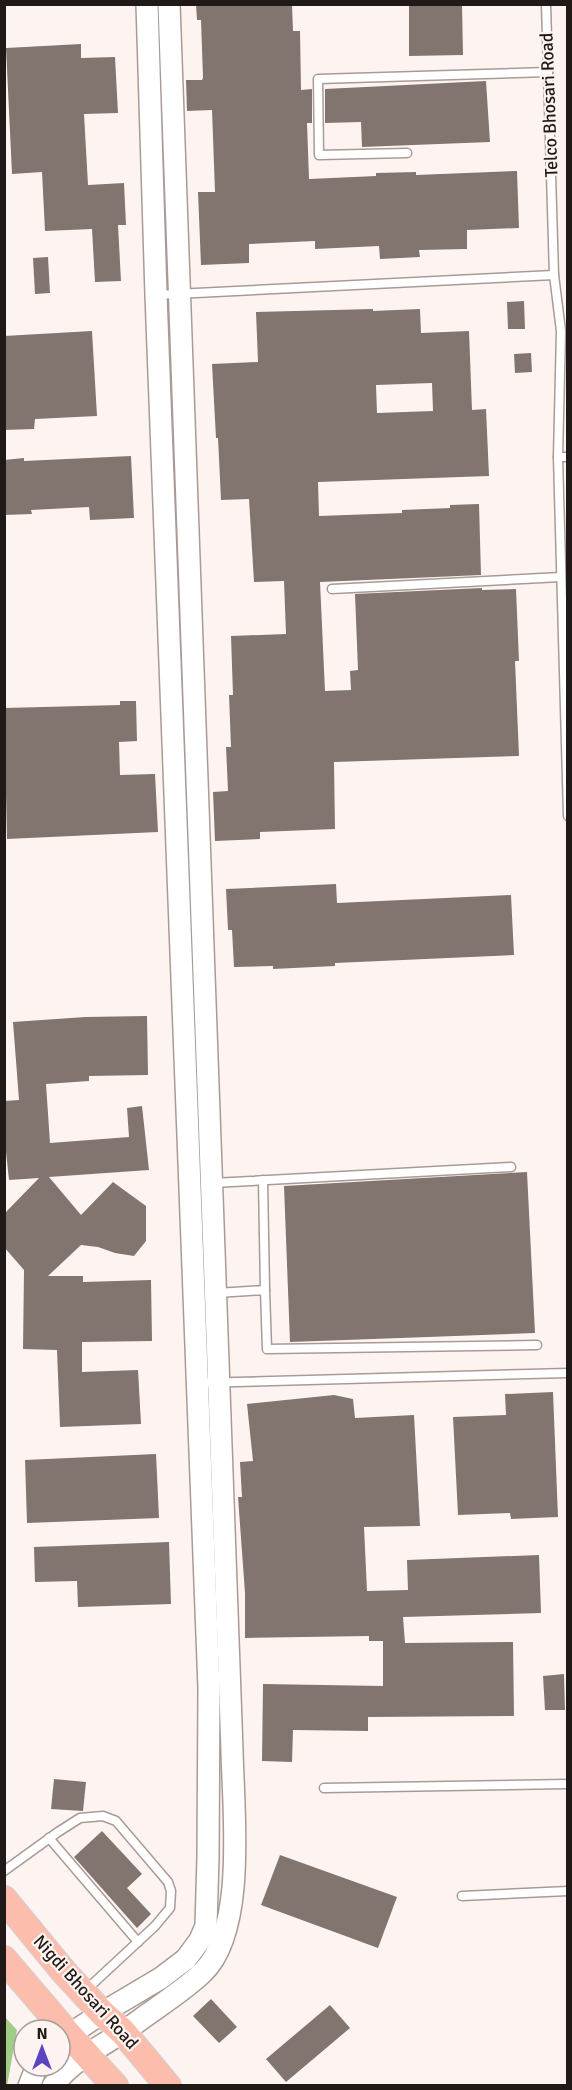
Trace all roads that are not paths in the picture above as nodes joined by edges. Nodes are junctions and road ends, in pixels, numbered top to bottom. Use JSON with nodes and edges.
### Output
{"nodes":[{"id":1,"x":147,"y":4,"type":"edge"},
{"id":2,"x":169,"y":4,"type":"edge"},
{"id":3,"x":546,"y":4,"type":"edge"},
{"id":4,"x":548,"y":72,"type":"junction"},
{"id":5,"x":407,"y":153,"type":"dead end"},
{"id":6,"x":554,"y":275,"type":"junction"},
{"id":7,"x":180,"y":294,"type":"junction"},
{"id":8,"x":156,"y":295,"type":"junction"},
{"id":9,"x":563,"y":457,"type":"edge"},
{"id":10,"x":561,"y":577,"type":"junction"},
{"id":11,"x":332,"y":589,"type":"dead end"},
{"id":12,"x":567,"y":747,"type":"edge"},
{"id":13,"x":567,"y":816,"type":"edge"},
{"id":14,"x":512,"y":1167,"type":"dead end"},
{"id":15,"x":263,"y":1180,"type":"junction"},
{"id":16,"x":213,"y":1183,"type":"junction"},
{"id":17,"x":265,"y":1290,"type":"junction"},
{"id":18,"x":217,"y":1293,"type":"junction"},
{"id":19,"x":537,"y":1345,"type":"dead end"},
{"id":20,"x":567,"y":1374,"type":"edge"},
{"id":21,"x":196,"y":1383,"type":"junction"},
{"id":22,"x":220,"y":1384,"type":"junction"},
{"id":23,"x":567,"y":1784,"type":"edge"},
{"id":24,"x":324,"y":1788,"type":"dead end"},
{"id":25,"x":49,"y":1838,"type":"junction"},
{"id":26,"x":4,"y":1871,"type":"edge"},
{"id":27,"x":567,"y":1891,"type":"edge"},
{"id":28,"x":462,"y":1896,"type":"dead end"},
{"id":29,"x":4,"y":1899,"type":"edge"},
{"id":30,"x":138,"y":1942,"type":"junction"},
{"id":31,"x":4,"y":1959,"type":"edge"},
{"id":32,"x":84,"y":1993,"type":"junction"},
{"id":33,"x":102,"y":2013,"type":"junction"},
{"id":34,"x":49,"y":2018,"type":"edge"},
{"id":35,"x":123,"y":2032,"type":"junction"},
{"id":36,"x":72,"y":2033,"type":"edge"},
{"id":37,"x":72,"y":2043,"type":"edge"},
{"id":38,"x":89,"y":2055,"type":"junction"},
{"id":39,"x":53,"y":2085,"type":"edge"},
{"id":40,"x":115,"y":2085,"type":"edge"},
{"id":41,"x":168,"y":2085,"type":"edge"}],
"edges":[{"from":1,"to":8,"type":"street"},
{"from":2,"to":7,"type":"street"},
{"from":3,"to":4,"type":"lane","name":"Telco Bhosari Road"},
{"from":4,"to":5,"type":"lane"},
{"from":4,"to":6,"type":"lane","name":"Telco Bhosari Road"},
{"from":6,"to":7,"type":"lane"},
{"from":6,"to":9,"type":"lane","name":"Telco Bhosari Road"},
{"from":7,"to":8,"type":"lane"},
{"from":7,"to":16,"type":"street"},
{"from":8,"to":21,"type":"street"},
{"from":9,"to":10,"type":"lane","name":"Telco Bhosari Road"},
{"from":10,"to":11,"type":"lane"},
{"from":10,"to":12,"type":"lane","name":"Telco Bhosari Road"},
{"from":12,"to":13,"type":"lane","name":"Telco Bhosari Road"},
{"from":14,"to":15,"type":"lane"},
{"from":15,"to":16,"type":"lane"},
{"from":15,"to":17,"type":"lane"},
{"from":16,"to":18,"type":"street"},
{"from":17,"to":18,"type":"lane"},
{"from":17,"to":19,"type":"lane"},
{"from":18,"to":22,"type":"street"},
{"from":20,"to":22,"type":"lane"},
{"from":21,"to":22,"type":"lane"},
{"from":21,"to":33,"type":"street"},
{"from":22,"to":35,"type":"street"},
{"from":23,"to":24,"type":"lane"},
{"from":25,"to":26,"type":"lane"},
{"from":25,"to":30,"type":"lane"},
{"from":25,"to":30,"type":"lane"},
{"from":27,"to":28,"type":"lane"},
{"from":29,"to":32,"type":"main road","name":"Nigdi Bhosari Road"},
{"from":30,"to":32,"type":"lane"},
{"from":31,"to":34,"type":"main road"},
{"from":32,"to":33,"type":"main road","name":"Nigdi Bhosari Road"},
{"from":33,"to":35,"type":"main road","name":"Nigdi Bhosari Road"},
{"from":33,"to":36,"type":"street"},
{"from":35,"to":38,"type":"street"},
{"from":35,"to":41,"type":"main road","name":"Nigdi Bhosari Road"},
{"from":37,"to":38,"type":"main road"},
{"from":38,"to":39,"type":"street"},
{"from":38,"to":40,"type":"main road"}]}
